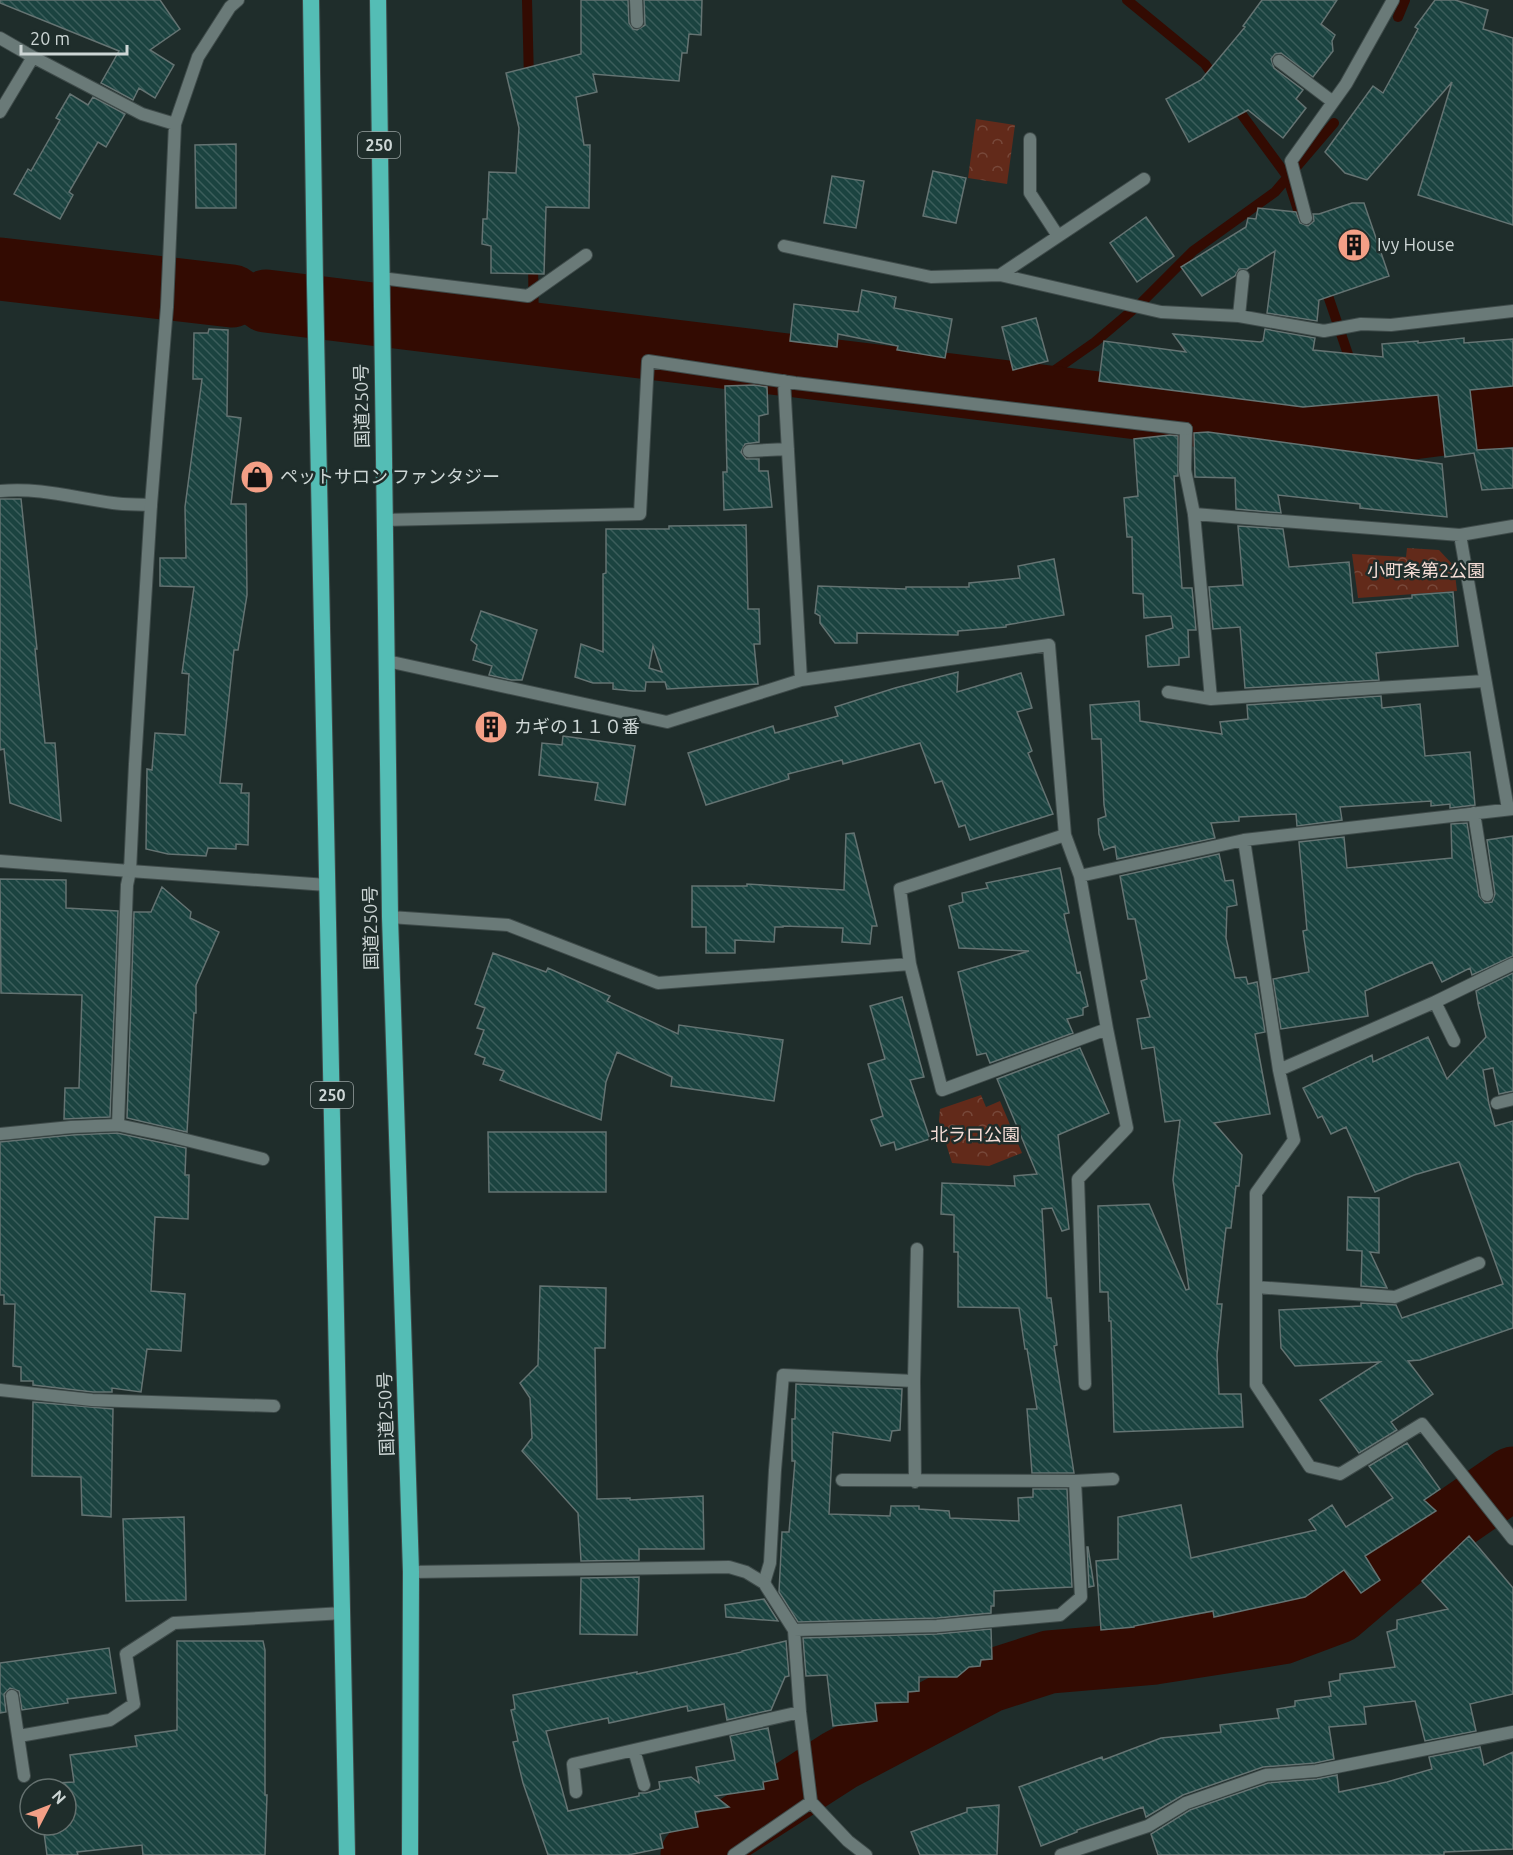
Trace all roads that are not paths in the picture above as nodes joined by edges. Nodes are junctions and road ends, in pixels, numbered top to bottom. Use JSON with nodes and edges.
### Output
{"nodes":[{"id":1,"x":238,"y":0,"type":"edge"},
{"id":2,"x":311,"y":0,"type":"edge"},
{"id":3,"x":378,"y":0,"type":"edge"},
{"id":4,"x":636,"y":0,"type":"edge"},
{"id":5,"x":1393,"y":0,"type":"edge"},
{"id":6,"x":637,"y":22,"type":"dead end"},
{"id":7,"x":0,"y":38,"type":"edge"},
{"id":8,"x":33,"y":57,"type":"junction"},
{"id":9,"x":1279,"y":61,"type":"dead end"},
{"id":10,"x":1333,"y":102,"type":"junction"},
{"id":11,"x":0,"y":112,"type":"edge"},
{"id":12,"x":175,"y":124,"type":"junction"},
{"id":13,"x":1030,"y":139,"type":"dead end"},
{"id":14,"x":1144,"y":179,"type":"dead end"},
{"id":15,"x":1306,"y":218,"type":"dead end"},
{"id":16,"x":1058,"y":237,"type":"junction"},
{"id":17,"x":784,"y":246,"type":"dead end"},
{"id":18,"x":586,"y":255,"type":"dead end"},
{"id":19,"x":1000,"y":275,"type":"junction"},
{"id":20,"x":1243,"y":276,"type":"dead end"},
{"id":21,"x":381,"y":284,"type":"junction"},
{"id":22,"x":1513,"y":311,"type":"edge"},
{"id":23,"x":1239,"y":316,"type":"junction"},
{"id":24,"x":784,"y":381,"type":"junction"},
{"id":25,"x":788,"y":449,"type":"junction"},
{"id":26,"x":749,"y":451,"type":"dead end"},
{"id":27,"x":0,"y":491,"type":"edge"},
{"id":28,"x":151,"y":505,"type":"junction"},
{"id":29,"x":1194,"y":513,"type":"junction"},
{"id":30,"x":383,"y":520,"type":"junction"},
{"id":31,"x":1513,"y":526,"type":"edge"},
{"id":32,"x":1460,"y":535,"type":"junction"},
{"id":33,"x":387,"y":660,"type":"junction"},
{"id":34,"x":801,"y":680,"type":"junction"},
{"id":35,"x":1484,"y":681,"type":"junction"},
{"id":36,"x":1168,"y":692,"type":"dead end"},
{"id":37,"x":1211,"y":699,"type":"junction"},
{"id":38,"x":1510,"y":809,"type":"edge"},
{"id":39,"x":1474,"y":813,"type":"junction"},
{"id":40,"x":1065,"y":835,"type":"junction"},
{"id":41,"x":1244,"y":840,"type":"junction"},
{"id":42,"x":0,"y":861,"type":"edge"},
{"id":43,"x":130,"y":871,"type":"junction"},
{"id":44,"x":1080,"y":876,"type":"junction"},
{"id":45,"x":327,"y":885,"type":"junction"},
{"id":46,"x":1487,"y":895,"type":"dead end"},
{"id":47,"x":390,"y":917,"type":"junction"},
{"id":48,"x":910,"y":964,"type":"junction"},
{"id":49,"x":1513,"y":964,"type":"edge"},
{"id":50,"x":1435,"y":1002,"type":"junction"},
{"id":51,"x":1107,"y":1029,"type":"junction"},
{"id":52,"x":1454,"y":1041,"type":"dead end"},
{"id":53,"x":1279,"y":1070,"type":"junction"},
{"id":54,"x":1513,"y":1099,"type":"edge"},
{"id":55,"x":1497,"y":1103,"type":"dead end"},
{"id":56,"x":118,"y":1125,"type":"junction"},
{"id":57,"x":0,"y":1134,"type":"edge"},
{"id":58,"x":263,"y":1159,"type":"dead end"},
{"id":59,"x":917,"y":1249,"type":"dead end"},
{"id":60,"x":1479,"y":1263,"type":"dead end"},
{"id":61,"x":1256,"y":1287,"type":"junction"},
{"id":62,"x":914,"y":1381,"type":"junction"},
{"id":63,"x":1085,"y":1384,"type":"dead end"},
{"id":64,"x":0,"y":1390,"type":"edge"},
{"id":65,"x":274,"y":1406,"type":"dead end"},
{"id":66,"x":1113,"y":1479,"type":"dead end"},
{"id":67,"x":843,"y":1480,"type":"dead end"},
{"id":68,"x":1075,"y":1481,"type":"junction"},
{"id":69,"x":915,"y":1482,"type":"junction"},
{"id":70,"x":1513,"y":1539,"type":"edge"},
{"id":71,"x":411,"y":1572,"type":"junction"},
{"id":72,"x":764,"y":1583,"type":"junction"},
{"id":73,"x":342,"y":1613,"type":"junction"},
{"id":74,"x":794,"y":1630,"type":"junction"},
{"id":75,"x":12,"y":1696,"type":"dead end"},
{"id":76,"x":800,"y":1712,"type":"junction"},
{"id":77,"x":1513,"y":1732,"type":"edge"},
{"id":78,"x":19,"y":1736,"type":"junction"},
{"id":79,"x":634,"y":1750,"type":"junction"},
{"id":80,"x":24,"y":1776,"type":"dead end"},
{"id":81,"x":644,"y":1785,"type":"dead end"},
{"id":82,"x":576,"y":1792,"type":"dead end"},
{"id":83,"x":810,"y":1797,"type":"junction"},
{"id":84,"x":347,"y":1855,"type":"edge"},
{"id":85,"x":410,"y":1855,"type":"edge"},
{"id":86,"x":734,"y":1855,"type":"edge"},
{"id":87,"x":866,"y":1855,"type":"edge"},
{"id":88,"x":1061,"y":1855,"type":"edge"}],
"edges":[{"from":1,"to":12,"type":"street"},
{"from":2,"to":45,"type":"highway","number":"250"},
{"from":3,"to":21,"type":"highway","name":"国道250号","number":"250"},
{"from":4,"to":6,"type":"street"},
{"from":5,"to":10,"type":"street"},
{"from":7,"to":8,"type":"street"},
{"from":8,"to":11,"type":"street"},
{"from":8,"to":12,"type":"street"},
{"from":9,"to":10,"type":"street"},
{"from":10,"to":15,"type":"street"},
{"from":12,"to":28,"type":"street"},
{"from":13,"to":16,"type":"street"},
{"from":14,"to":16,"type":"street"},
{"from":16,"to":19,"type":"street"},
{"from":17,"to":19,"type":"street"},
{"from":18,"to":21,"type":"street"},
{"from":19,"to":23,"type":"street"},
{"from":20,"to":23,"type":"street"},
{"from":21,"to":30,"type":"highway","name":"国道250号","number":"250"},
{"from":22,"to":23,"type":"street"},
{"from":24,"to":25,"type":"street"},
{"from":24,"to":29,"type":"street"},
{"from":24,"to":30,"type":"street"},
{"from":25,"to":26,"type":"street"},
{"from":25,"to":34,"type":"street"},
{"from":27,"to":28,"type":"street"},
{"from":28,"to":43,"type":"street"},
{"from":29,"to":32,"type":"street"},
{"from":29,"to":37,"type":"street"},
{"from":30,"to":33,"type":"highway","name":"国道250号","number":"250"},
{"from":31,"to":32,"type":"street"},
{"from":32,"to":35,"type":"street"},
{"from":33,"to":34,"type":"street"},
{"from":33,"to":47,"type":"highway","name":"国道250号","number":"250"},
{"from":34,"to":40,"type":"street"},
{"from":35,"to":37,"type":"street"},
{"from":35,"to":38,"type":"street"},
{"from":36,"to":37,"type":"street"},
{"from":38,"to":39,"type":"street"},
{"from":39,"to":41,"type":"street"},
{"from":39,"to":46,"type":"street"},
{"from":40,"to":44,"type":"street"},
{"from":40,"to":48,"type":"street"},
{"from":41,"to":44,"type":"street"},
{"from":41,"to":53,"type":"street"},
{"from":42,"to":43,"type":"street"},
{"from":43,"to":45,"type":"street"},
{"from":43,"to":56,"type":"street"},
{"from":44,"to":51,"type":"street"},
{"from":45,"to":73,"type":"highway","number":"250"},
{"from":47,"to":48,"type":"street"},
{"from":47,"to":71,"type":"highway","name":"国道250号","number":"250"},
{"from":48,"to":51,"type":"street"},
{"from":49,"to":50,"type":"street"},
{"from":50,"to":52,"type":"street"},
{"from":50,"to":53,"type":"street"},
{"from":51,"to":63,"type":"street"},
{"from":53,"to":61,"type":"street"},
{"from":54,"to":55,"type":"street"},
{"from":56,"to":57,"type":"street"},
{"from":56,"to":58,"type":"street"},
{"from":59,"to":62,"type":"street"},
{"from":60,"to":61,"type":"street"},
{"from":61,"to":70,"type":"street"},
{"from":62,"to":69,"type":"street"},
{"from":62,"to":72,"type":"street"},
{"from":64,"to":65,"type":"street"},
{"from":66,"to":68,"type":"street"},
{"from":67,"to":69,"type":"street"},
{"from":68,"to":69,"type":"street"},
{"from":68,"to":74,"type":"street"},
{"from":71,"to":72,"type":"street"},
{"from":71,"to":85,"type":"highway","name":"国道250号","number":"250"},
{"from":72,"to":74,"type":"street"},
{"from":73,"to":78,"type":"street"},
{"from":73,"to":84,"type":"highway","number":"250"},
{"from":74,"to":76,"type":"street"},
{"from":75,"to":78,"type":"street"},
{"from":76,"to":79,"type":"street"},
{"from":76,"to":83,"type":"street"},
{"from":77,"to":88,"type":"street"},
{"from":78,"to":80,"type":"street"},
{"from":79,"to":81,"type":"street"},
{"from":79,"to":82,"type":"street"},
{"from":83,"to":86,"type":"street"},
{"from":83,"to":87,"type":"street"}]}
